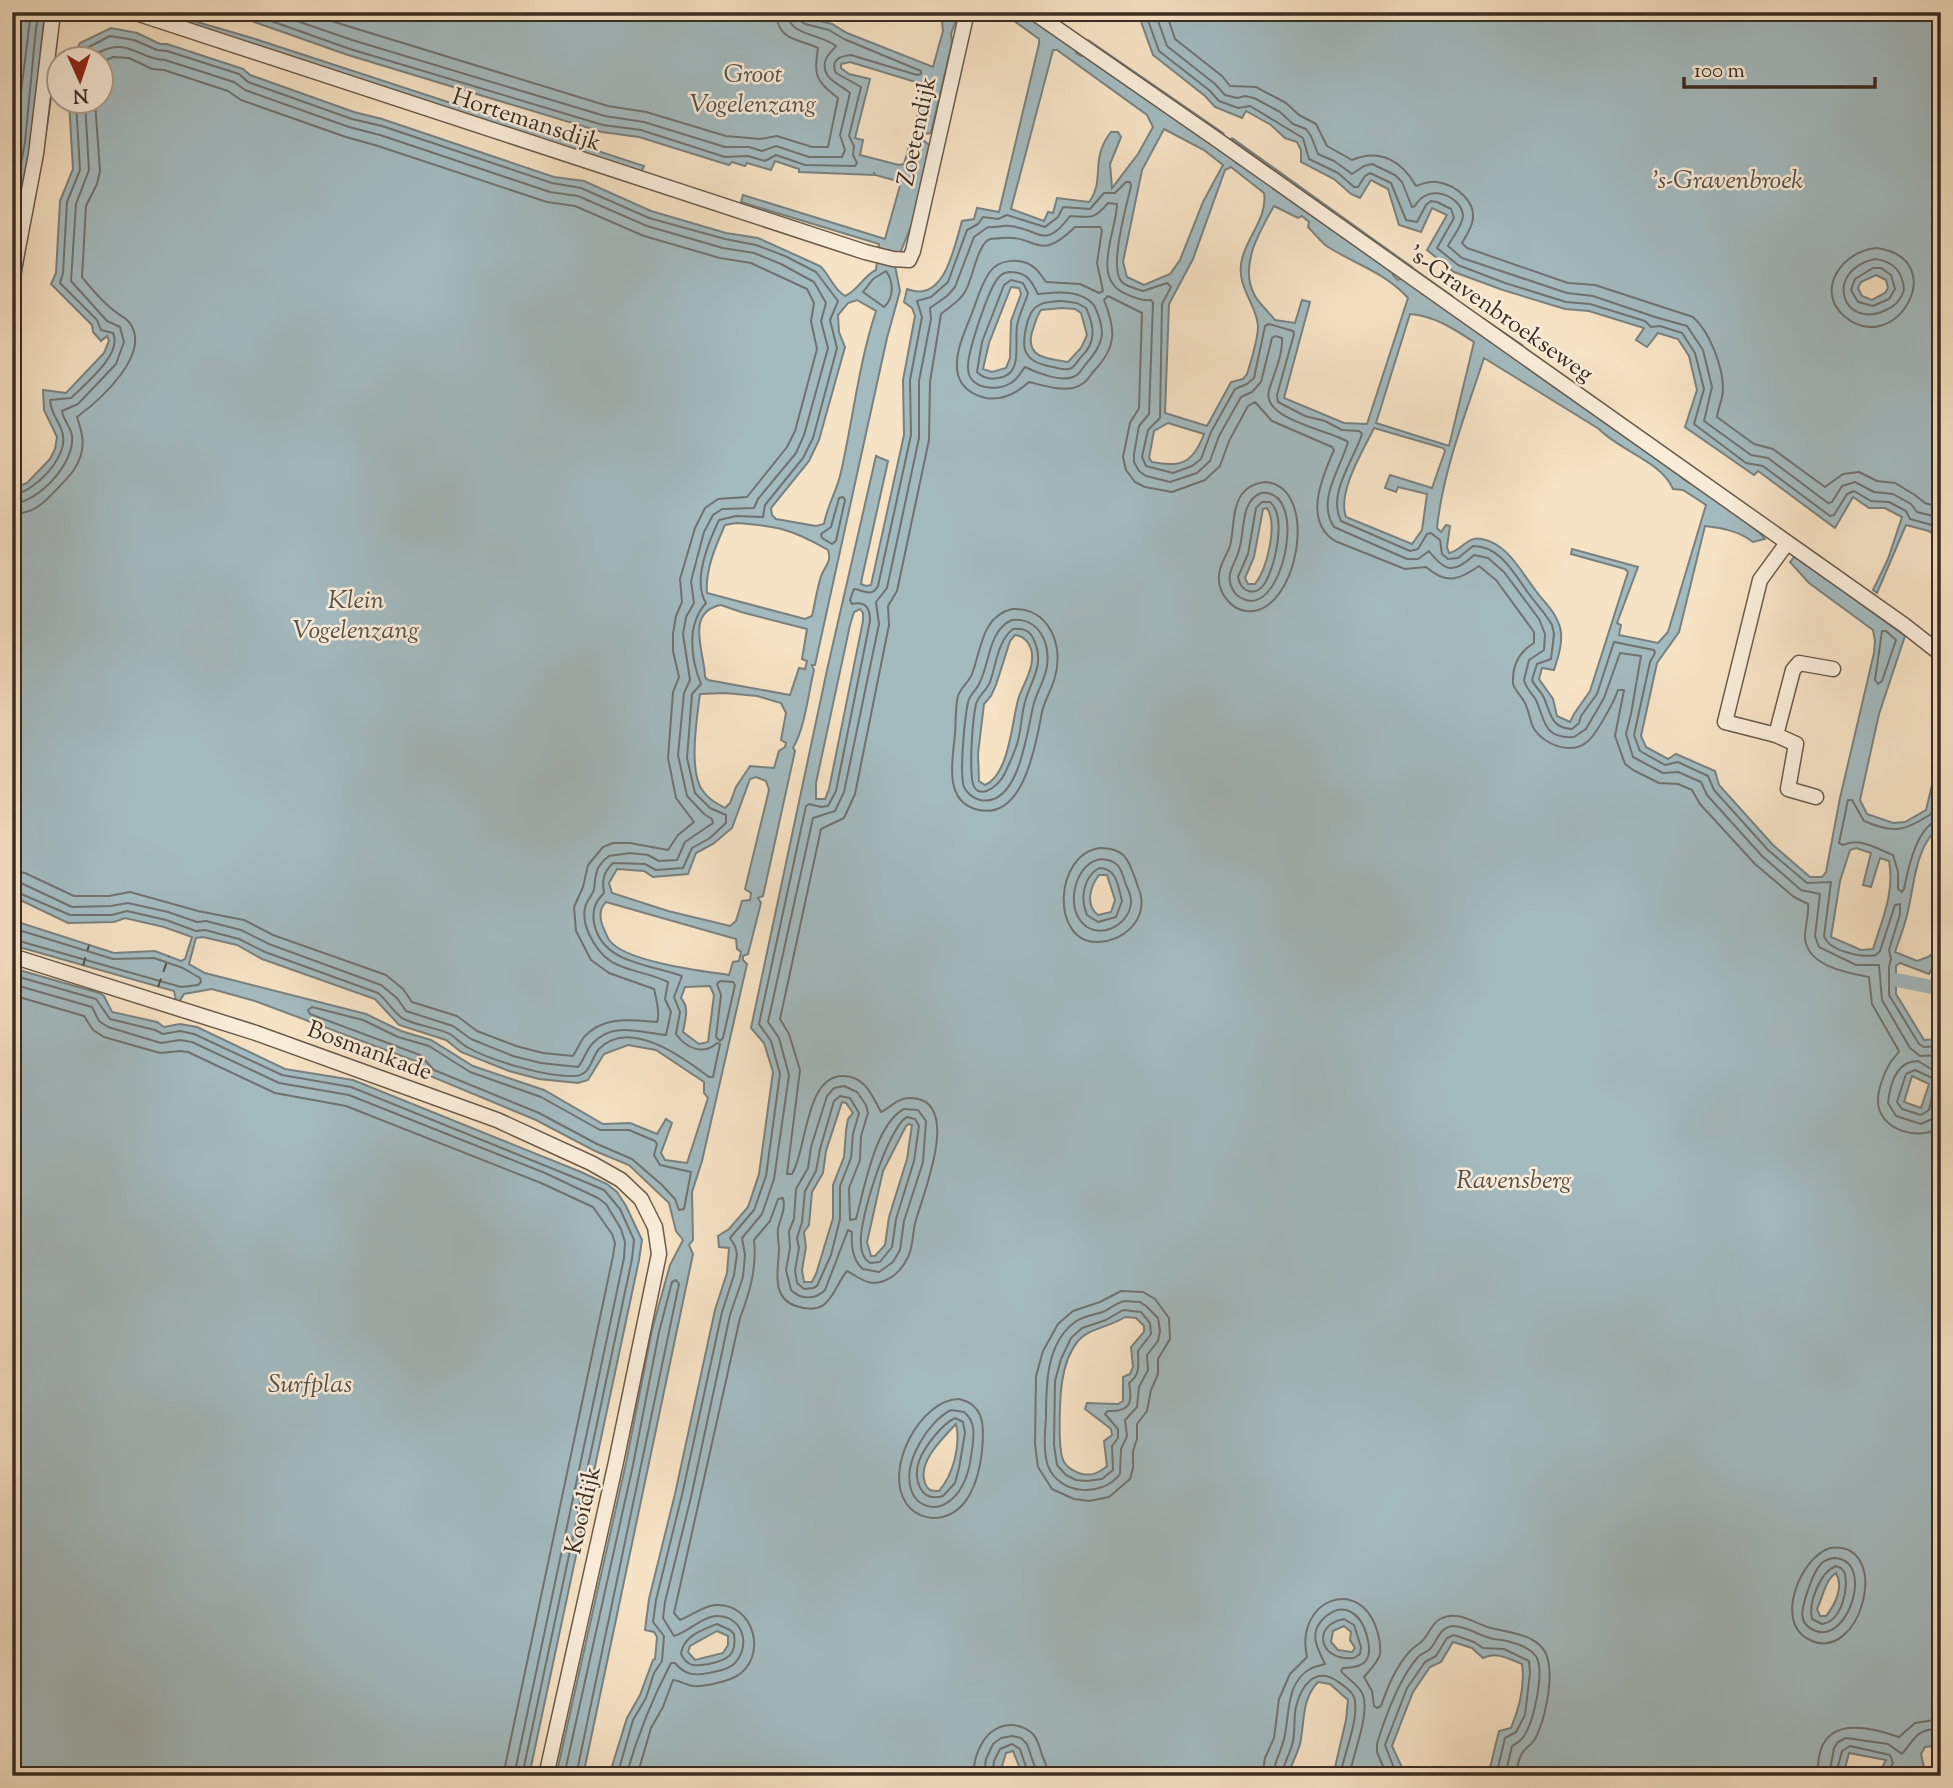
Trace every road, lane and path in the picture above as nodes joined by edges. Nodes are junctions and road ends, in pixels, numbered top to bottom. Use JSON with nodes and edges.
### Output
{"nodes":[{"id":1,"x":53,"y":12,"type":"edge"},
{"id":2,"x":133,"y":12,"type":"edge"},
{"id":3,"x":967,"y":12,"type":"edge"},
{"id":4,"x":1033,"y":12,"type":"edge"},
{"id":5,"x":909,"y":260,"type":"joint"},
{"id":6,"x":12,"y":280,"type":"edge"},
{"id":7,"x":1787,"y":543,"type":"junction"},
{"id":8,"x":1941,"y":654,"type":"edge"},
{"id":9,"x":1833,"y":669,"type":"dead end"},
{"id":10,"x":1776,"y":735,"type":"junction"},
{"id":11,"x":1816,"y":797,"type":"dead end"},
{"id":12,"x":12,"y":956,"type":"edge"},
{"id":13,"x":659,"y":1254,"type":"joint"},
{"id":14,"x":546,"y":1776,"type":"edge"}],
"edges":[{"from":1,"to":6,"type":"street"},
{"from":2,"to":5,"type":"street","name":"Hortemansdijk"},
{"from":3,"to":5,"type":"street","name":"Zoetendijk"},
{"from":4,"to":7,"type":"street","name":"'s-Gravenbroekseweg"},
{"from":7,"to":8,"type":"street","name":"'s-Gravenbroekseweg"},
{"from":7,"to":10,"type":"street"},
{"from":9,"to":10,"type":"street"},
{"from":10,"to":11,"type":"street"},
{"from":12,"to":13,"type":"street","name":"Bosmankade"},
{"from":13,"to":14,"type":"street","name":"Kooidijk"}]}
